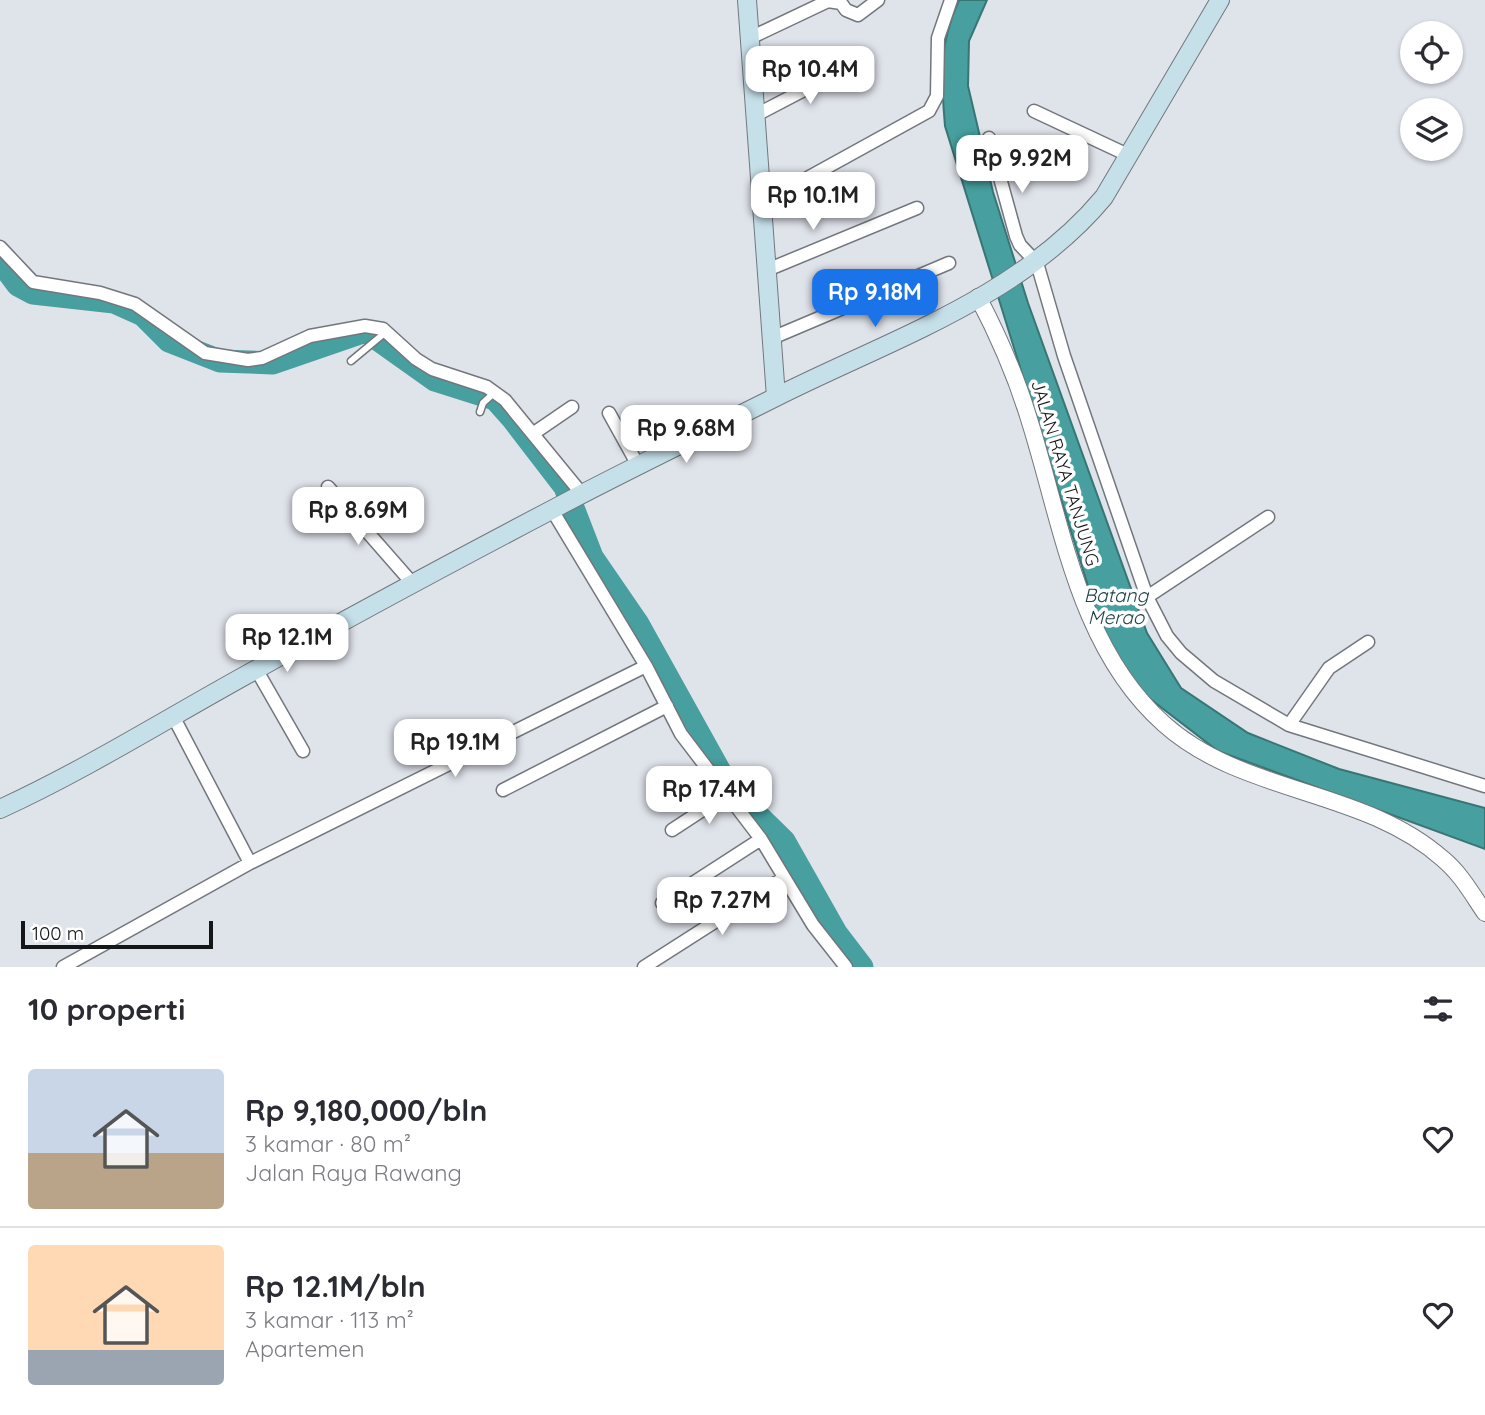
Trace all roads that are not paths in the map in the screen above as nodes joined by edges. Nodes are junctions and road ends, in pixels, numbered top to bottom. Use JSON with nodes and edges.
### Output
{"nodes":[{"id":1,"x":747,"y":0,"type":"edge"},
{"id":2,"x":878,"y":0,"type":"edge"},
{"id":3,"x":951,"y":0,"type":"edge"},
{"id":4,"x":1220,"y":0,"type":"edge"},
{"id":5,"x":750,"y":38,"type":"junction"},
{"id":6,"x":848,"y":67,"type":"dead end"},
{"id":7,"x":1034,"y":111,"type":"dead end"},
{"id":8,"x":755,"y":115,"type":"junction"},
{"id":9,"x":989,"y":138,"type":"dead end"},
{"id":10,"x":1130,"y":156,"type":"junction"},
{"id":11,"x":764,"y":197,"type":"junction"},
{"id":12,"x":917,"y":208,"type":"dead end"},
{"id":13,"x":0,"y":247,"type":"edge"},
{"id":14,"x":949,"y":263,"type":"dead end"},
{"id":15,"x":1033,"y":266,"type":"junction"},
{"id":16,"x":767,"y":270,"type":"junction"},
{"id":17,"x":983,"y":295,"type":"junction"},
{"id":18,"x":385,"y":333,"type":"junction"},
{"id":19,"x":772,"y":338,"type":"junction"},
{"id":20,"x":351,"y":361,"type":"dead end"},
{"id":21,"x":493,"y":394,"type":"junction"},
{"id":22,"x":776,"y":397,"type":"junction"},
{"id":23,"x":572,"y":407,"type":"dead end"},
{"id":24,"x":480,"y":412,"type":"dead end"},
{"id":25,"x":609,"y":413,"type":"dead end"},
{"id":26,"x":534,"y":433,"type":"junction"},
{"id":27,"x":639,"y":467,"type":"junction"},
{"id":28,"x":328,"y":487,"type":"dead end"},
{"id":29,"x":579,"y":496,"type":"junction"},
{"id":30,"x":555,"y":508,"type":"junction"},
{"id":31,"x":1268,"y":517,"type":"dead end"},
{"id":32,"x":413,"y":584,"type":"junction"},
{"id":33,"x":1147,"y":597,"type":"junction"},
{"id":34,"x":1368,"y":642,"type":"dead end"},
{"id":35,"x":646,"y":666,"type":"junction"},
{"id":36,"x":256,"y":669,"type":"junction"},
{"id":37,"x":667,"y":706,"type":"junction"},
{"id":38,"x":173,"y":716,"type":"junction"},
{"id":39,"x":1289,"y":725,"type":"junction"},
{"id":40,"x":303,"y":751,"type":"dead end"},
{"id":41,"x":1485,"y":786,"type":"edge"},
{"id":42,"x":503,"y":790,"type":"dead end"},
{"id":43,"x":727,"y":794,"type":"junction"},
{"id":44,"x":0,"y":810,"type":"edge"},
{"id":45,"x":672,"y":830,"type":"dead end"},
{"id":46,"x":761,"y":839,"type":"junction"},
{"id":47,"x":250,"y":863,"type":"junction"},
{"id":48,"x":782,"y":879,"type":"junction"},
{"id":49,"x":663,"y":903,"type":"dead end"},
{"id":50,"x":1485,"y":913,"type":"edge"},
{"id":51,"x":63,"y":967,"type":"edge"},
{"id":52,"x":644,"y":967,"type":"edge"},
{"id":53,"x":846,"y":967,"type":"edge"}],
"edges":[{"from":1,"to":5,"type":"main road"},
{"from":2,"to":5,"type":"street"},
{"from":3,"to":11,"type":"street"},
{"from":4,"to":10,"type":"main road"},
{"from":5,"to":8,"type":"main road"},
{"from":6,"to":8,"type":"street"},
{"from":7,"to":10,"type":"street"},
{"from":8,"to":11,"type":"main road"},
{"from":9,"to":15,"type":"street"},
{"from":10,"to":15,"type":"main road"},
{"from":11,"to":16,"type":"main road"},
{"from":12,"to":16,"type":"street"},
{"from":13,"to":18,"type":"street"},
{"from":14,"to":19,"type":"street"},
{"from":15,"to":17,"type":"main road"},
{"from":15,"to":33,"type":"street"},
{"from":16,"to":19,"type":"main road"},
{"from":17,"to":22,"type":"main road"},
{"from":17,"to":50,"type":"street","name":"JALAN RAYA TANJUNG"},
{"from":18,"to":20,"type":"lane"},
{"from":18,"to":21,"type":"street"},
{"from":19,"to":22,"type":"main road"},
{"from":21,"to":24,"type":"lane"},
{"from":21,"to":26,"type":"street"},
{"from":22,"to":27,"type":"main road"},
{"from":23,"to":26,"type":"street"},
{"from":25,"to":27,"type":"street"},
{"from":26,"to":29,"type":"street"},
{"from":27,"to":29,"type":"main road"},
{"from":28,"to":32,"type":"street"},
{"from":29,"to":30,"type":"main road"},
{"from":30,"to":32,"type":"main road"},
{"from":30,"to":35,"type":"street"},
{"from":31,"to":33,"type":"street"},
{"from":32,"to":36,"type":"main road"},
{"from":33,"to":39,"type":"street"},
{"from":34,"to":39,"type":"street"},
{"from":35,"to":37,"type":"street"},
{"from":35,"to":47,"type":"street"},
{"from":36,"to":38,"type":"main road"},
{"from":36,"to":40,"type":"street"},
{"from":37,"to":42,"type":"street"},
{"from":37,"to":43,"type":"street"},
{"from":38,"to":44,"type":"main road"},
{"from":38,"to":47,"type":"street"},
{"from":39,"to":41,"type":"street"},
{"from":43,"to":45,"type":"street"},
{"from":43,"to":46,"type":"street"},
{"from":46,"to":48,"type":"street"},
{"from":46,"to":49,"type":"street"},
{"from":47,"to":51,"type":"street"},
{"from":48,"to":52,"type":"street"},
{"from":48,"to":53,"type":"street"}]}
